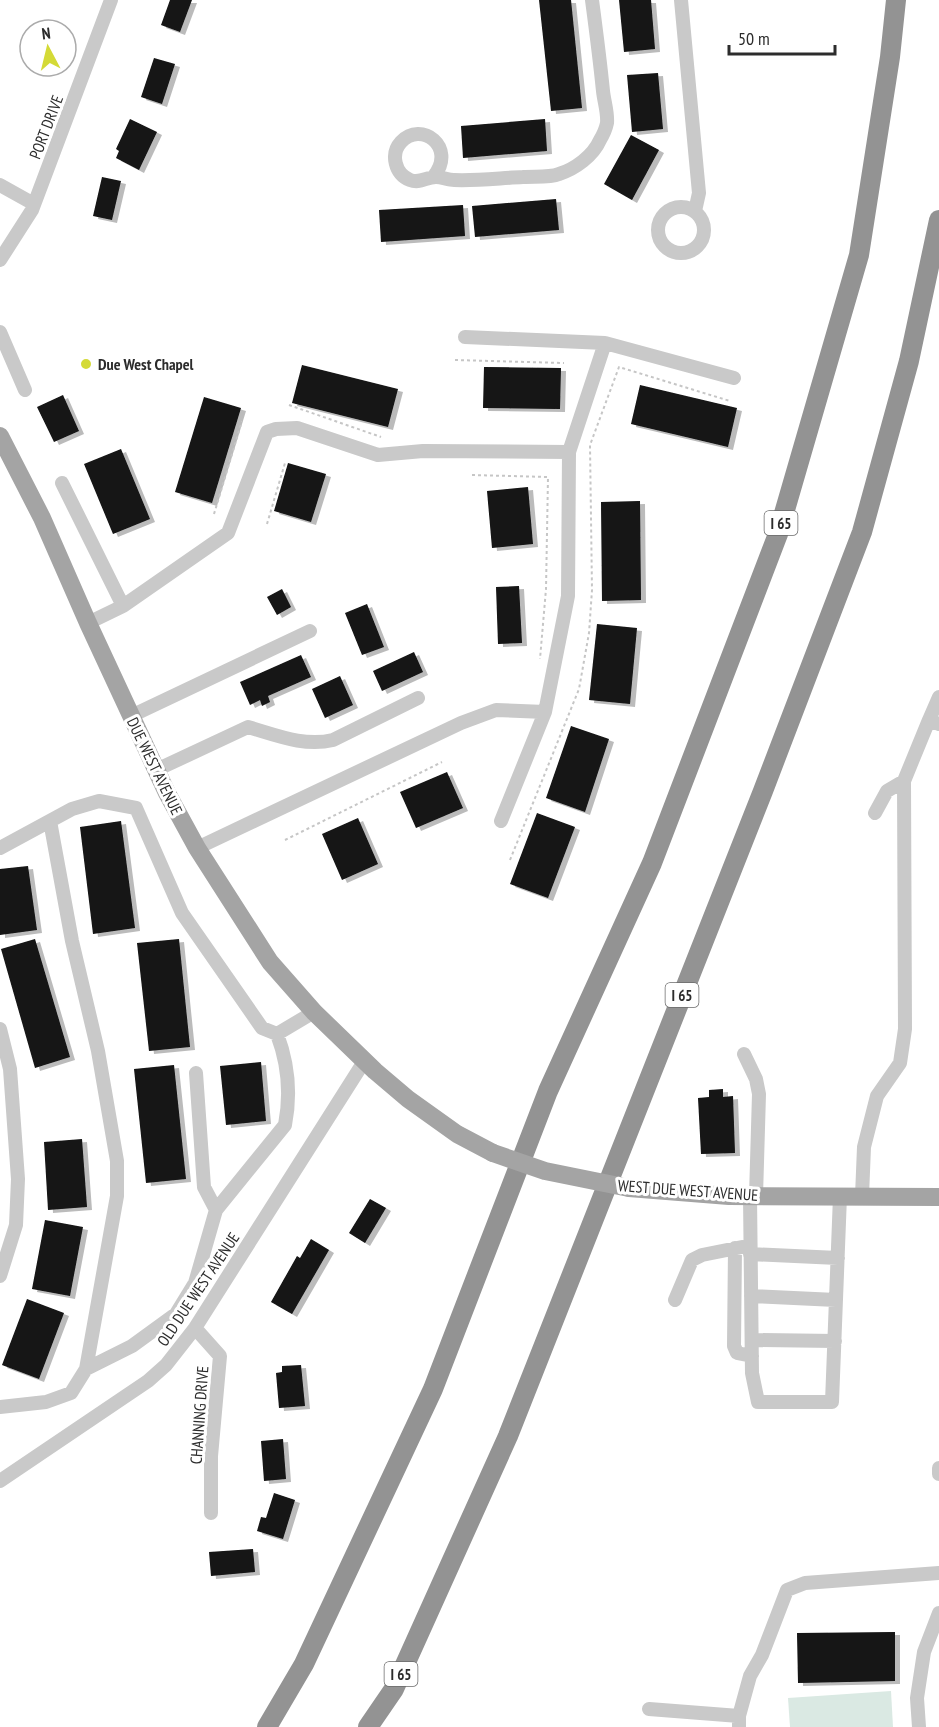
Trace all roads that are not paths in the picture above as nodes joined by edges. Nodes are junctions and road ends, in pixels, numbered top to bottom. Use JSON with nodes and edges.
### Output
{"nodes":[{"id":1,"x":111,"y":0,"type":"edge"},
{"id":2,"x":592,"y":0,"type":"edge"},
{"id":3,"x":681,"y":0,"type":"edge"},
{"id":4,"x":896,"y":0,"type":"edge"},
{"id":5,"x":434,"y":176,"type":"dead end"},
{"id":6,"x":0,"y":185,"type":"edge"},
{"id":7,"x":34,"y":204,"type":"junction"},
{"id":8,"x":695,"y":211,"type":"dead end"},
{"id":9,"x":939,"y":220,"type":"edge"},
{"id":10,"x":0,"y":260,"type":"edge"},
{"id":11,"x":0,"y":332,"type":"edge"},
{"id":12,"x":465,"y":337,"type":"dead end"},
{"id":13,"x":605,"y":343,"type":"junction"},
{"id":14,"x":734,"y":378,"type":"dead end"},
{"id":15,"x":25,"y":390,"type":"dead end"},
{"id":16,"x":0,"y":436,"type":"edge"},
{"id":17,"x":569,"y":453,"type":"junction"},
{"id":18,"x":62,"y":483,"type":"dead end"},
{"id":19,"x":123,"y":606,"type":"junction"},
{"id":20,"x":88,"y":623,"type":"junction"},
{"id":21,"x":310,"y":631,"type":"dead end"},
{"id":22,"x":939,"y":697,"type":"edge"},
{"id":23,"x":418,"y":698,"type":"dead end"},
{"id":24,"x":545,"y":712,"type":"junction"},
{"id":25,"x":131,"y":716,"type":"junction"},
{"id":26,"x":934,"y":722,"type":"edge"},
{"id":27,"x":156,"y":770,"type":"junction"},
{"id":28,"x":904,"y":781,"type":"junction"},
{"id":29,"x":875,"y":813,"type":"dead end"},
{"id":30,"x":51,"y":821,"type":"junction"},
{"id":31,"x":501,"y":821,"type":"dead end"},
{"id":32,"x":0,"y":848,"type":"edge"},
{"id":33,"x":198,"y":848,"type":"junction"},
{"id":34,"x":314,"y":1012,"type":"junction"},
{"id":35,"x":0,"y":1029,"type":"edge"},
{"id":36,"x":277,"y":1034,"type":"junction"},
{"id":37,"x":744,"y":1054,"type":"dead end"},
{"id":38,"x":365,"y":1060,"type":"junction"},
{"id":39,"x":196,"y":1073,"type":"dead end"},
{"id":40,"x":753,"y":1196,"type":"junction"},
{"id":41,"x":840,"y":1196,"type":"junction"},
{"id":42,"x":862,"y":1197,"type":"junction"},
{"id":43,"x":939,"y":1197,"type":"edge"},
{"id":44,"x":216,"y":1210,"type":"junction"},
{"id":45,"x":735,"y":1248,"type":"junction"},
{"id":46,"x":750,"y":1250,"type":"junction"},
{"id":47,"x":838,"y":1258,"type":"junction"},
{"id":48,"x":0,"y":1276,"type":"edge"},
{"id":49,"x":751,"y":1296,"type":"junction"},
{"id":50,"x":675,"y":1300,"type":"dead end"},
{"id":51,"x":836,"y":1300,"type":"junction"},
{"id":52,"x":195,"y":1328,"type":"junction"},
{"id":53,"x":752,"y":1340,"type":"junction"},
{"id":54,"x":835,"y":1341,"type":"junction"},
{"id":55,"x":752,"y":1356,"type":"junction"},
{"id":56,"x":86,"y":1369,"type":"junction"},
{"id":57,"x":0,"y":1407,"type":"edge"},
{"id":58,"x":939,"y":1468,"type":"edge"},
{"id":59,"x":939,"y":1474,"type":"edge"},
{"id":60,"x":0,"y":1481,"type":"edge"},
{"id":61,"x":211,"y":1513,"type":"dead end"},
{"id":62,"x":939,"y":1573,"type":"edge"},
{"id":63,"x":939,"y":1613,"type":"edge"},
{"id":64,"x":650,"y":1709,"type":"dead end"},
{"id":65,"x":739,"y":1721,"type":"edge"},
{"id":66,"x":267,"y":1727,"type":"edge"},
{"id":67,"x":368,"y":1727,"type":"edge"},
{"id":68,"x":919,"y":1727,"type":"edge"}],
"edges":[{"from":1,"to":7,"type":"street","name":"PORT DRIVE"},
{"from":2,"to":5,"type":"street"},
{"from":3,"to":8,"type":"street"},
{"from":4,"to":66,"type":"highway","number":"I 65"},
{"from":6,"to":7,"type":"street"},
{"from":7,"to":10,"type":"street","name":"PORT DRIVE"},
{"from":9,"to":67,"type":"highway","number":"I 65"},
{"from":11,"to":15,"type":"street"},
{"from":12,"to":13,"type":"street"},
{"from":13,"to":14,"type":"street"},
{"from":13,"to":17,"type":"street"},
{"from":16,"to":20,"type":"main road","name":"DUE WEST AVENUE"},
{"from":17,"to":19,"type":"street"},
{"from":17,"to":24,"type":"street"},
{"from":18,"to":19,"type":"street"},
{"from":19,"to":20,"type":"street"},
{"from":20,"to":25,"type":"main road","name":"DUE WEST AVENUE"},
{"from":21,"to":25,"type":"street"},
{"from":22,"to":26,"type":"street"},
{"from":23,"to":27,"type":"street"},
{"from":24,"to":31,"type":"street"},
{"from":24,"to":33,"type":"street"},
{"from":25,"to":27,"type":"main road","name":"DUE WEST AVENUE"},
{"from":26,"to":28,"type":"street"},
{"from":27,"to":33,"type":"main road","name":"DUE WEST AVENUE"},
{"from":28,"to":29,"type":"street"},
{"from":28,"to":42,"type":"street"},
{"from":30,"to":32,"type":"street"},
{"from":30,"to":36,"type":"street"},
{"from":30,"to":56,"type":"street"},
{"from":33,"to":34,"type":"main road","name":"DUE WEST AVENUE"},
{"from":34,"to":36,"type":"street"},
{"from":34,"to":38,"type":"main road","name":"DUE WEST AVENUE"},
{"from":35,"to":48,"type":"street"},
{"from":36,"to":44,"type":"street"},
{"from":37,"to":40,"type":"street"},
{"from":38,"to":40,"type":"main road","name":"WEST DUE WEST AVENUE","bridge":true},
{"from":38,"to":52,"type":"street","name":"OLD DUE WEST AVENUE"},
{"from":39,"to":44,"type":"street"},
{"from":40,"to":41,"type":"main road","name":"WEST DUE WEST AVENUE"},
{"from":40,"to":46,"type":"street"},
{"from":41,"to":42,"type":"main road","name":"WEST DUE WEST AVENUE"},
{"from":41,"to":47,"type":"street"},
{"from":42,"to":43,"type":"main road","name":"WEST DUE WEST AVENUE"},
{"from":44,"to":56,"type":"street"},
{"from":45,"to":46,"type":"street"},
{"from":45,"to":50,"type":"street"},
{"from":45,"to":55,"type":"street"},
{"from":46,"to":47,"type":"street"},
{"from":46,"to":49,"type":"street"},
{"from":47,"to":51,"type":"street"},
{"from":49,"to":51,"type":"street"},
{"from":49,"to":53,"type":"street"},
{"from":51,"to":54,"type":"street"},
{"from":52,"to":60,"type":"street","name":"OLD DUE WEST AVENUE"},
{"from":52,"to":61,"type":"street","name":"CHANNING DRIVE"},
{"from":53,"to":54,"type":"street"},
{"from":53,"to":55,"type":"street"},
{"from":54,"to":55,"type":"street"},
{"from":56,"to":57,"type":"street"},
{"from":58,"to":59,"type":"street"},
{"from":62,"to":65,"type":"street"},
{"from":63,"to":68,"type":"street"},
{"from":64,"to":65,"type":"street"}]}
